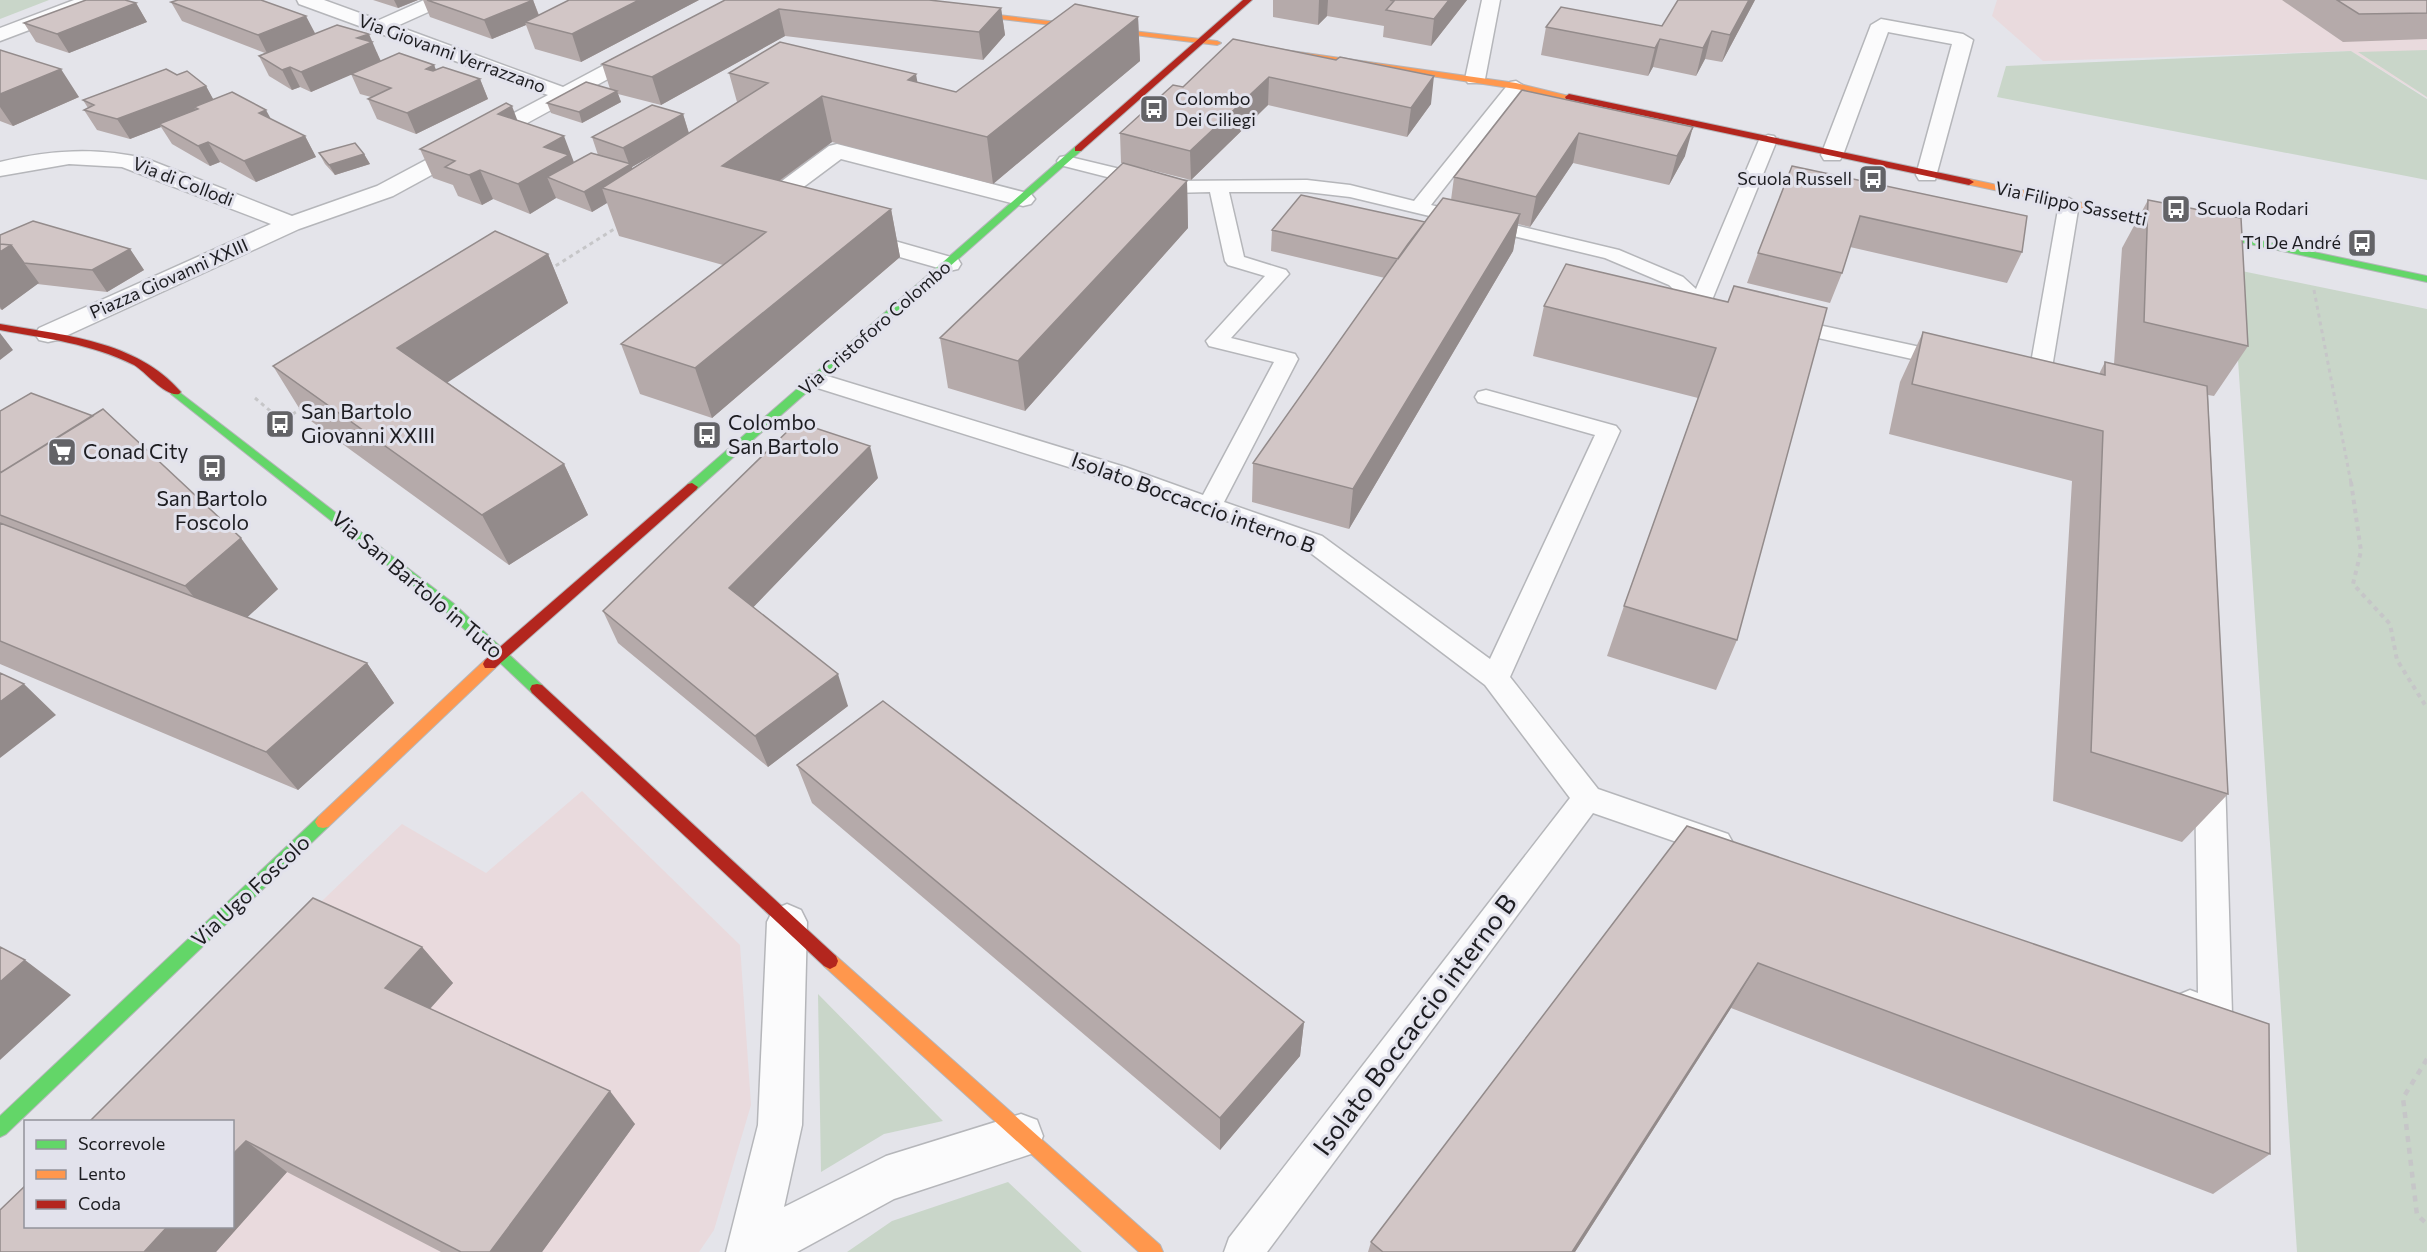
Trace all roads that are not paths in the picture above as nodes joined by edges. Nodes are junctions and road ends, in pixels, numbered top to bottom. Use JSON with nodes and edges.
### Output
{"nodes":[{"id":1,"x":91,"y":0,"type":"edge"},
{"id":2,"x":306,"y":0,"type":"edge"},
{"id":3,"x":439,"y":0,"type":"edge"},
{"id":4,"x":1248,"y":0,"type":"edge"},
{"id":5,"x":1491,"y":0,"type":"edge"},
{"id":6,"x":947,"y":10,"type":"edge"},
{"id":7,"x":380,"y":27,"type":"junction"},
{"id":8,"x":0,"y":35,"type":"edge"},
{"id":9,"x":1203,"y":41,"type":"junction"},
{"id":10,"x":658,"y":44,"type":"edge"},
{"id":11,"x":1227,"y":44,"type":"edge"},
{"id":12,"x":1267,"y":49,"type":"edge"},
{"id":13,"x":1475,"y":79,"type":"junction"},
{"id":14,"x":1516,"y":86,"type":"junction"},
{"id":15,"x":564,"y":94,"type":"junction"},
{"id":16,"x":1768,"y":140,"type":"junction"},
{"id":17,"x":1832,"y":155,"type":"junction"},
{"id":18,"x":1066,"y":161,"type":"junction"},
{"id":19,"x":0,"y":169,"type":"edge"},
{"id":20,"x":1927,"y":175,"type":"junction"},
{"id":21,"x":1218,"y":187,"type":"junction"},
{"id":22,"x":1023,"y":199,"type":"junction"},
{"id":23,"x":2069,"y":204,"type":"junction"},
{"id":24,"x":1419,"y":207,"type":"junction"},
{"id":25,"x":782,"y":216,"type":"edge"},
{"id":26,"x":291,"y":224,"type":"junction"},
{"id":27,"x":837,"y":232,"type":"edge"},
{"id":28,"x":949,"y":264,"type":"junction"},
{"id":29,"x":2427,"y":279,"type":"edge"},
{"id":30,"x":1700,"y":304,"type":"junction"},
{"id":31,"x":1744,"y":314,"type":"edge"},
{"id":32,"x":1767,"y":319,"type":"edge"},
{"id":33,"x":0,"y":327,"type":"edge"},
{"id":34,"x":48,"y":334,"type":"junction"},
{"id":35,"x":1970,"y":365,"type":"edge"},
{"id":36,"x":2016,"y":375,"type":"edge"},
{"id":37,"x":816,"y":380,"type":"junction"},
{"id":38,"x":1486,"y":397,"type":"dead end"},
{"id":39,"x":1210,"y":505,"type":"junction"},
{"id":40,"x":501,"y":654,"type":"junction"},
{"id":41,"x":1496,"y":678,"type":"junction"},
{"id":42,"x":2209,"y":752,"type":"edge"},
{"id":43,"x":1587,"y":798,"type":"junction"},
{"id":44,"x":1744,"y":852,"type":"edge"},
{"id":45,"x":787,"y":922,"type":"junction"},
{"id":46,"x":2159,"y":995,"type":"edge"},
{"id":47,"x":0,"y":1128,"type":"edge"},
{"id":48,"x":1021,"y":1136,"type":"junction"},
{"id":49,"x":752,"y":1252,"type":"edge"},
{"id":50,"x":1153,"y":1252,"type":"edge"},
{"id":51,"x":1243,"y":1252,"type":"edge"}],
"edges":[{"from":1,"to":8,"type":"street"},
{"from":2,"to":7,"type":"street","name":"Via Giovanni Verrazzano"},
{"from":3,"to":7,"type":"street"},
{"from":4,"to":9,"type":"street","name":"Via Cristoforo Colombo"},
{"from":5,"to":13,"type":"street"},
{"from":6,"to":9,"type":"street"},
{"from":7,"to":15,"type":"street","name":"Via Giovanni Verrazzano"},
{"from":9,"to":11,"type":"street"},
{"from":9,"to":18,"type":"street","name":"Via Cristoforo Colombo"},
{"from":10,"to":15,"type":"street","name":"Piazza Giovanni XXIII"},
{"from":12,"to":13,"type":"street","name":"Via Filippo Sassetti"},
{"from":13,"to":14,"type":"street","name":"Via Filippo Sassetti"},
{"from":14,"to":16,"type":"street","name":"Via Filippo Sassetti"},
{"from":14,"to":24,"type":"lane"},
{"from":15,"to":26,"type":"street","name":"Piazza Giovanni XXIII"},
{"from":16,"to":17,"type":"street","name":"Via Filippo Sassetti"},
{"from":16,"to":30,"type":"lane"},
{"from":17,"to":20,"type":"street","name":"Via Filippo Sassetti"},
{"from":17,"to":20,"type":"street"},
{"from":18,"to":21,"type":"lane"},
{"from":18,"to":22,"type":"street","name":"Via Cristoforo Colombo"},
{"from":19,"to":26,"type":"street","name":"Via di Collodi"},
{"from":20,"to":23,"type":"street","name":"Via Filippo Sassetti"},
{"from":21,"to":24,"type":"lane"},
{"from":21,"to":39,"type":"lane"},
{"from":22,"to":25,"type":"street"},
{"from":22,"to":28,"type":"street","name":"Via Cristoforo Colombo"},
{"from":23,"to":29,"type":"street","name":"Via Filippo Sassetti"},
{"from":23,"to":36,"type":"lane"},
{"from":24,"to":30,"type":"lane"},
{"from":26,"to":34,"type":"street","name":"Piazza Giovanni XXIII"},
{"from":27,"to":28,"type":"street"},
{"from":28,"to":37,"type":"street","name":"Via Cristoforo Colombo"},
{"from":30,"to":31,"type":"lane"},
{"from":32,"to":35,"type":"lane"},
{"from":33,"to":34,"type":"street","name":"Via San Bartolo in Tuto"},
{"from":34,"to":40,"type":"street","name":"Via San Bartolo in Tuto"},
{"from":37,"to":39,"type":"lane","name":"Isolato Boccaccio interno B"},
{"from":37,"to":40,"type":"street","name":"Via Cristoforo Colombo"},
{"from":38,"to":41,"type":"lane"},
{"from":39,"to":41,"type":"lane","name":"Isolato Boccaccio interno B"},
{"from":40,"to":45,"type":"street","name":"Via San Bartolo in Tuto"},
{"from":40,"to":47,"type":"street","name":"Via Ugo Foscolo"},
{"from":41,"to":43,"type":"lane","name":"Isolato Boccaccio interno B"},
{"from":42,"to":46,"type":"lane"},
{"from":43,"to":44,"type":"lane"},
{"from":43,"to":51,"type":"lane","name":"Isolato Boccaccio interno B"},
{"from":45,"to":48,"type":"street","name":"Via San Bartolo in Tuto"},
{"from":45,"to":49,"type":"street"},
{"from":48,"to":49,"type":"street"},
{"from":48,"to":50,"type":"street","name":"Via San Bartolo in Tuto"}]}
